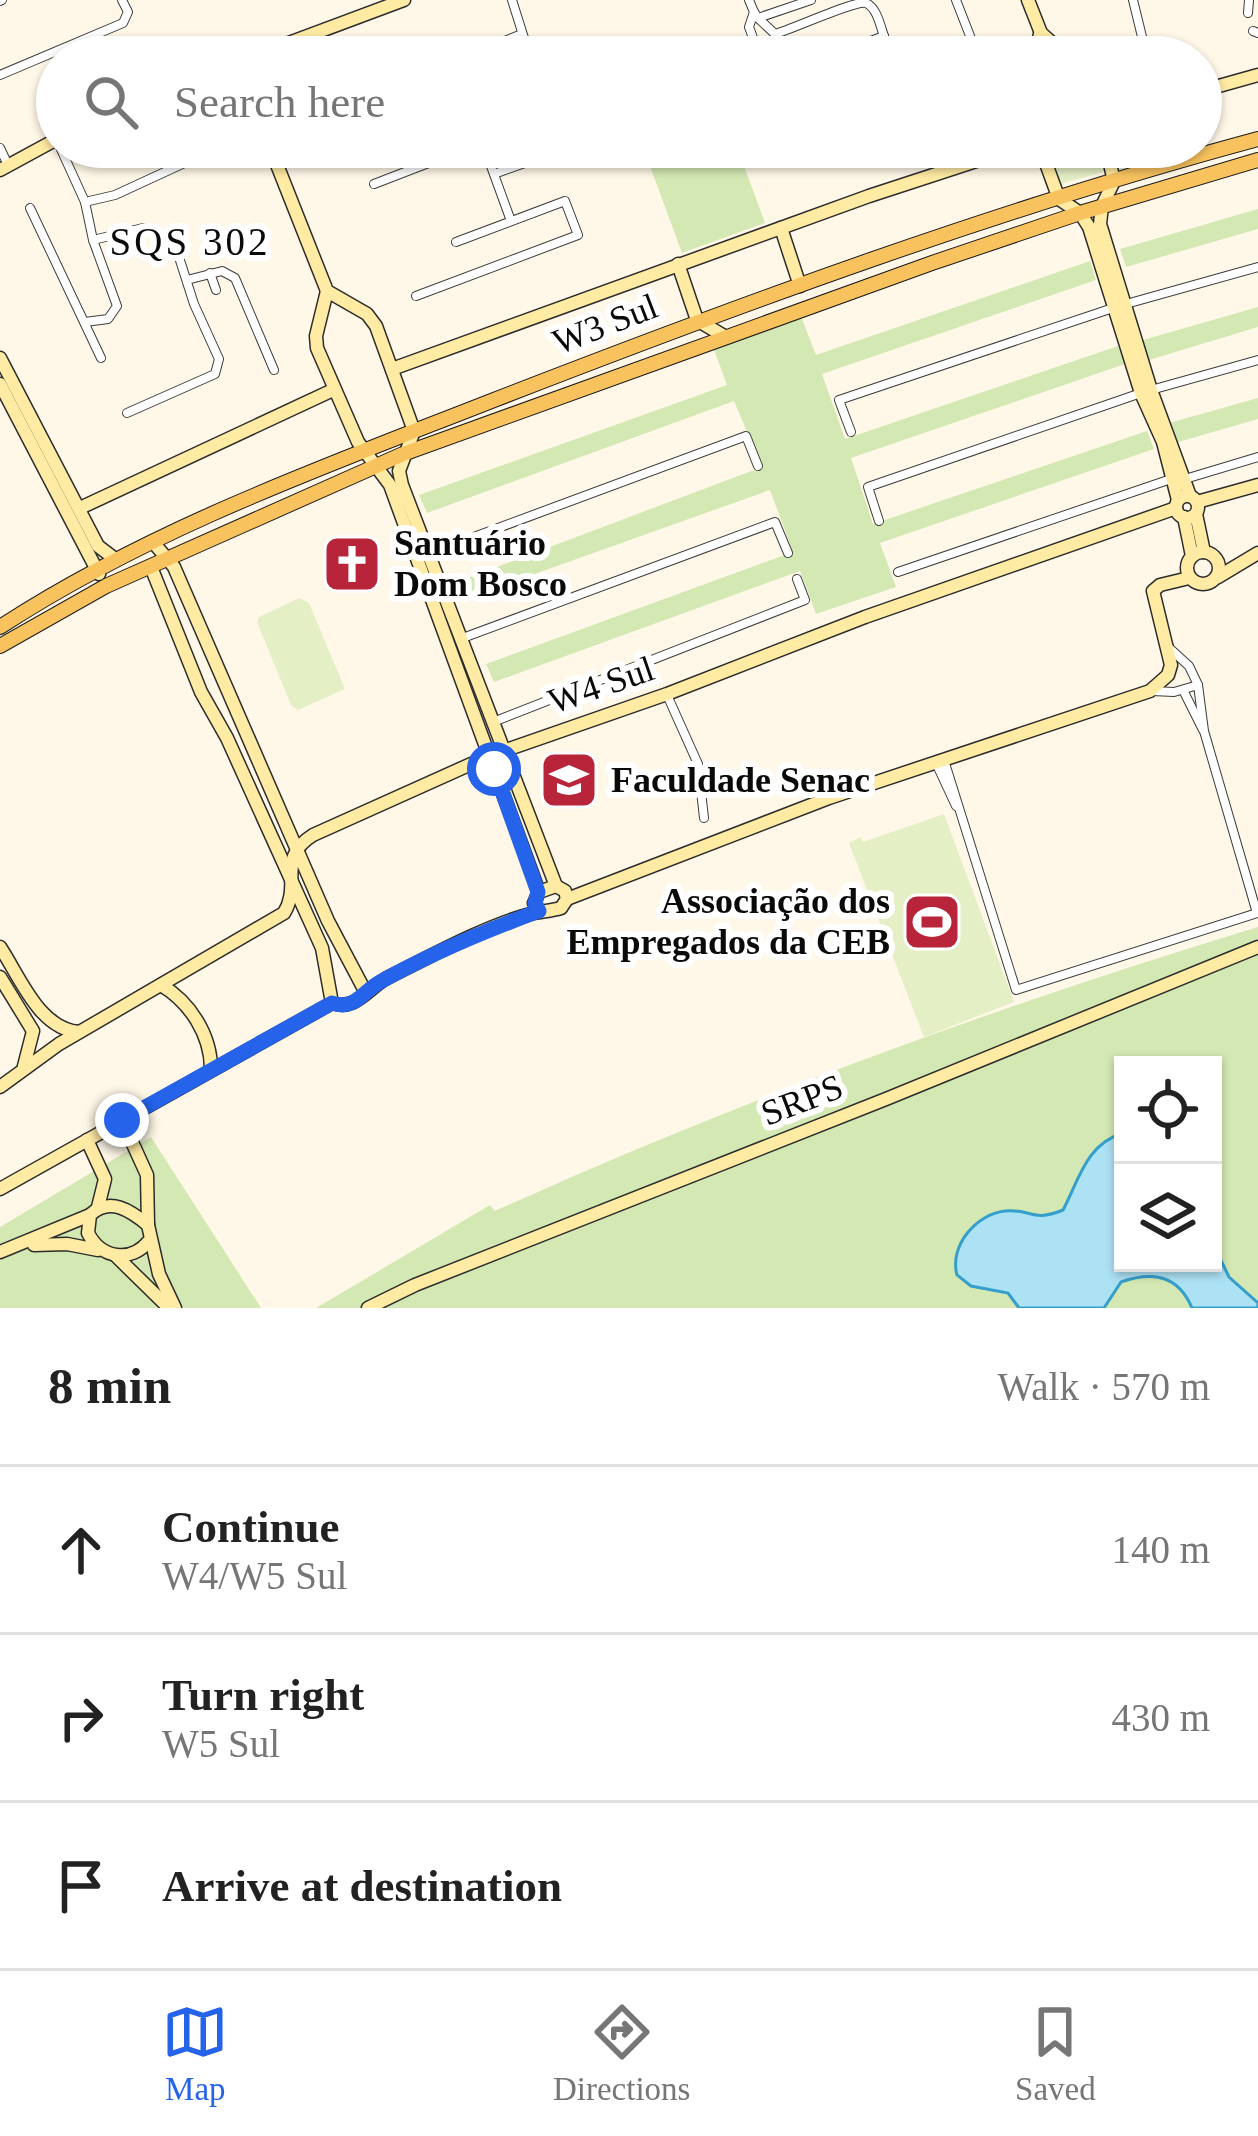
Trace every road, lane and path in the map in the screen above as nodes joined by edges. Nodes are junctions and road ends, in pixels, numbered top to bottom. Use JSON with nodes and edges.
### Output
{"nodes":[{"id":1,"x":122,"y":0,"type":"edge"},
{"id":2,"x":389,"y":0,"type":"edge"},
{"id":3,"x":404,"y":0,"type":"edge"},
{"id":4,"x":512,"y":0,"type":"edge"},
{"id":5,"x":749,"y":0,"type":"edge"},
{"id":6,"x":811,"y":0,"type":"edge"},
{"id":7,"x":956,"y":0,"type":"edge"},
{"id":8,"x":1028,"y":0,"type":"edge"},
{"id":9,"x":1132,"y":0,"type":"edge"},
{"id":10,"x":1249,"y":0,"type":"edge"},
{"id":11,"x":1248,"y":14,"type":"dead end"},
{"id":12,"x":756,"y":15,"type":"junction"},
{"id":13,"x":1040,"y":33,"type":"junction"},
{"id":14,"x":522,"y":34,"type":"joint"},
{"id":15,"x":92,"y":36,"type":"edge"},
{"id":16,"x":297,"y":36,"type":"edge"},
{"id":17,"x":303,"y":36,"type":"edge"},
{"id":18,"x":517,"y":36,"type":"edge"},
{"id":19,"x":752,"y":36,"type":"edge"},
{"id":20,"x":884,"y":36,"type":"edge"},
{"id":21,"x":970,"y":36,"type":"edge"},
{"id":22,"x":1039,"y":36,"type":"edge"},
{"id":23,"x":1043,"y":36,"type":"edge"},
{"id":24,"x":1142,"y":36,"type":"edge"},
{"id":25,"x":36,"y":60,"type":"edge"},
{"id":26,"x":0,"y":75,"type":"edge"},
{"id":27,"x":1258,"y":75,"type":"edge"},
{"id":28,"x":1222,"y":85,"type":"edge"},
{"id":29,"x":1258,"y":139,"type":"edge"},
{"id":30,"x":1231,"y":146,"type":"junction"},
{"id":31,"x":0,"y":148,"type":"edge"},
{"id":32,"x":1222,"y":149,"type":"edge"},
{"id":33,"x":36,"y":152,"type":"edge"},
{"id":34,"x":1258,"y":160,"type":"edge"},
{"id":35,"x":4,"y":168,"type":"edge"},
{"id":36,"x":70,"y":168,"type":"edge"},
{"id":37,"x":174,"y":168,"type":"edge"},
{"id":38,"x":278,"y":168,"type":"edge"},
{"id":39,"x":416,"y":168,"type":"edge"},
{"id":40,"x":492,"y":168,"type":"edge"},
{"id":41,"x":511,"y":168,"type":"edge"},
{"id":42,"x":957,"y":168,"type":"edge"},
{"id":43,"x":1048,"y":168,"type":"edge"},
{"id":44,"x":1111,"y":168,"type":"edge"},
{"id":45,"x":1157,"y":168,"type":"edge"},
{"id":46,"x":1229,"y":168,"type":"junction"},
{"id":47,"x":494,"y":174,"type":"junction"},
{"id":48,"x":1114,"y":181,"type":"junction"},
{"id":49,"x":374,"y":184,"type":"dead end"},
{"id":50,"x":1059,"y":200,"type":"junction"},
{"id":51,"x":85,"y":202,"type":"junction"},
{"id":52,"x":1102,"y":206,"type":"junction"},
{"id":53,"x":29,"y":208,"type":"dead end"},
{"id":54,"x":1080,"y":213,"type":"junction"},
{"id":55,"x":512,"y":221,"type":"junction"},
{"id":56,"x":781,"y":228,"type":"junction"},
{"id":57,"x":115,"y":234,"type":"junction"},
{"id":58,"x":93,"y":240,"type":"junction"},
{"id":59,"x":456,"y":242,"type":"dead end"},
{"id":60,"x":931,"y":242,"type":"junction"},
{"id":61,"x":121,"y":247,"type":"dead end"},
{"id":62,"x":1105,"y":261,"type":"junction"},
{"id":63,"x":932,"y":263,"type":"junction"},
{"id":64,"x":678,"y":264,"type":"junction"},
{"id":65,"x":1258,"y":267,"type":"edge"},
{"id":66,"x":210,"y":273,"type":"junction"},
{"id":67,"x":187,"y":280,"type":"junction"},
{"id":68,"x":800,"y":286,"type":"junction"},
{"id":69,"x":215,"y":290,"type":"dead end"},
{"id":70,"x":327,"y":292,"type":"junction"},
{"id":71,"x":416,"y":296,"type":"dead end"},
{"id":72,"x":350,"y":306,"type":"junction"},
{"id":73,"x":1119,"y":306,"type":"junction"},
{"id":74,"x":323,"y":316,"type":"junction"},
{"id":75,"x":698,"y":320,"type":"junction"},
{"id":76,"x":85,"y":322,"type":"junction"},
{"id":77,"x":724,"y":336,"type":"junction"},
{"id":78,"x":0,"y":358,"type":"edge"},
{"id":79,"x":101,"y":358,"type":"dead end"},
{"id":80,"x":1258,"y":360,"type":"edge"},
{"id":81,"x":392,"y":369,"type":"junction"},
{"id":82,"x":274,"y":370,"type":"dead end"},
{"id":83,"x":542,"y":382,"type":"junction"},
{"id":84,"x":0,"y":383,"type":"edge"},
{"id":85,"x":333,"y":390,"type":"junction"},
{"id":86,"x":1146,"y":392,"type":"junction"},
{"id":87,"x":541,"y":403,"type":"junction"},
{"id":88,"x":128,"y":413,"type":"dead end"},
{"id":89,"x":414,"y":431,"type":"junction"},
{"id":90,"x":851,"y":432,"type":"dead end"},
{"id":91,"x":362,"y":449,"type":"junction"},
{"id":92,"x":404,"y":454,"type":"junction"},
{"id":93,"x":1258,"y":458,"type":"edge"},
{"id":94,"x":375,"y":465,"type":"junction"},
{"id":95,"x":758,"y":466,"type":"dead end"},
{"id":96,"x":1178,"y":479,"type":"junction"},
{"id":97,"x":1258,"y":485,"type":"edge"},
{"id":98,"x":257,"y":497,"type":"junction"},
{"id":99,"x":76,"y":501,"type":"junction"},
{"id":100,"x":1187,"y":506,"type":"junction"},
{"id":101,"x":267,"y":514,"type":"junction"},
{"id":102,"x":408,"y":519,"type":"junction"},
{"id":103,"x":879,"y":521,"type":"dead end"},
{"id":104,"x":72,"y":525,"type":"junction"},
{"id":105,"x":153,"y":542,"type":"junction"},
{"id":106,"x":788,"y":553,"type":"dead end"},
{"id":107,"x":1258,"y":553,"type":"edge"},
{"id":108,"x":426,"y":554,"type":"junction"},
{"id":109,"x":1204,"y":556,"type":"junction"},
{"id":110,"x":115,"y":559,"type":"junction"},
{"id":111,"x":170,"y":559,"type":"junction"},
{"id":112,"x":1242,"y":560,"type":"junction"},
{"id":113,"x":151,"y":567,"type":"junction"},
{"id":114,"x":95,"y":568,"type":"junction"},
{"id":115,"x":898,"y":572,"type":"dead end"},
{"id":116,"x":1190,"y":578,"type":"junction"},
{"id":117,"x":797,"y":579,"type":"dead end"},
{"id":118,"x":1215,"y":580,"type":"junction"},
{"id":119,"x":106,"y":586,"type":"junction"},
{"id":120,"x":438,"y":599,"type":"junction"},
{"id":121,"x":30,"y":608,"type":"junction"},
{"id":122,"x":0,"y":627,"type":"edge"},
{"id":123,"x":199,"y":629,"type":"junction"},
{"id":124,"x":15,"y":637,"type":"junction"},
{"id":125,"x":179,"y":637,"type":"junction"},
{"id":126,"x":459,"y":640,"type":"junction"},
{"id":127,"x":1166,"y":645,"type":"junction"},
{"id":128,"x":0,"y":646,"type":"edge"},
{"id":129,"x":206,"y":648,"type":"junction"},
{"id":130,"x":185,"y":651,"type":"junction"},
{"id":131,"x":1198,"y":685,"type":"junction"},
{"id":132,"x":1183,"y":690,"type":"junction"},
{"id":133,"x":1150,"y":691,"type":"junction"},
{"id":134,"x":667,"y":694,"type":"junction"},
{"id":135,"x":240,"y":723,"type":"junction"},
{"id":136,"x":491,"y":723,"type":"junction"},
{"id":137,"x":218,"y":724,"type":"junction"},
{"id":138,"x":1204,"y":731,"type":"junction"},
{"id":139,"x":227,"y":738,"type":"junction"},
{"id":140,"x":496,"y":754,"type":"junction"},
{"id":141,"x":940,"y":761,"type":"junction"},
{"id":142,"x":704,"y":818,"type":"dead end"},
{"id":143,"x":288,"y":827,"type":"junction"},
{"id":144,"x":271,"y":836,"type":"junction"},
{"id":145,"x":297,"y":848,"type":"junction"},
{"id":146,"x":290,"y":880,"type":"junction"},
{"id":147,"x":556,"y":886,"type":"junction"},
{"id":148,"x":538,"y":892,"type":"junction"},
{"id":149,"x":567,"y":899,"type":"junction"},
{"id":150,"x":539,"y":911,"type":"junction"},
{"id":151,"x":338,"y":941,"type":"junction"},
{"id":152,"x":0,"y":947,"type":"edge"},
{"id":153,"x":1258,"y":947,"type":"edge"},
{"id":154,"x":322,"y":948,"type":"junction"},
{"id":155,"x":0,"y":977,"type":"edge"},
{"id":156,"x":161,"y":985,"type":"junction"},
{"id":157,"x":365,"y":991,"type":"junction"},
{"id":158,"x":332,"y":1003,"type":"junction"},
{"id":159,"x":49,"y":1022,"type":"junction"},
{"id":160,"x":33,"y":1031,"type":"junction"},
{"id":161,"x":79,"y":1032,"type":"junction"},
{"id":162,"x":23,"y":1067,"type":"junction"},
{"id":163,"x":211,"y":1069,"type":"junction"},
{"id":164,"x":0,"y":1087,"type":"edge"},
{"id":165,"x":122,"y":1120,"type":"junction"},
{"id":166,"x":87,"y":1140,"type":"junction"},
{"id":167,"x":0,"y":1190,"type":"edge"},
{"id":168,"x":94,"y":1211,"type":"junction"},
{"id":169,"x":148,"y":1233,"type":"junction"},
{"id":170,"x":5,"y":1249,"type":"edge"},
{"id":171,"x":108,"y":1253,"type":"junction"},
{"id":172,"x":172,"y":1308,"type":"edge"},
{"id":173,"x":368,"y":1308,"type":"edge"}],
"edges":[{"from":1,"to":15,"type":"street"},
{"from":2,"to":16,"type":"main road"},
{"from":3,"to":17,"type":"main road"},
{"from":4,"to":14,"type":"street"},
{"from":5,"to":12,"type":"street"},
{"from":6,"to":12,"type":"street"},
{"from":7,"to":21,"type":"street"},
{"from":8,"to":13,"type":"main road"},
{"from":9,"to":24,"type":"street"},
{"from":10,"to":11,"type":"street"},
{"from":12,"to":19,"type":"street"},
{"from":12,"to":20,"type":"street"},
{"from":13,"to":22,"type":"main road"},
{"from":13,"to":23,"type":"main road"},
{"from":14,"to":18,"type":"street"},
{"from":25,"to":26,"type":"street"},
{"from":27,"to":28,"type":"main road"},
{"from":29,"to":30,"type":"main road","name":"W3 Sul"},
{"from":30,"to":32,"type":"main road","name":"W3 Sul"},
{"from":30,"to":46,"type":"main road"},
{"from":31,"to":35,"type":"street"},
{"from":33,"to":35,"type":"main road"},
{"from":34,"to":46,"type":"main road","name":"W3 Sul"},
{"from":36,"to":51,"type":"street"},
{"from":37,"to":51,"type":"street"},
{"from":38,"to":70,"type":"main road"},
{"from":39,"to":49,"type":"street"},
{"from":40,"to":47,"type":"street"},
{"from":41,"to":47,"type":"street"},
{"from":42,"to":56,"type":"main road"},
{"from":43,"to":50,"type":"main road"},
{"from":44,"to":48,"type":"main road"},
{"from":45,"to":48,"type":"main road","name":"W3 Sul"},
{"from":46,"to":52,"type":"main road","name":"W3 Sul"},
{"from":47,"to":55,"type":"street"},
{"from":48,"to":50,"type":"main road","name":"W3 Sul"},
{"from":48,"to":52,"type":"main road"},
{"from":50,"to":54,"type":"main road"},
{"from":50,"to":60,"type":"main road","name":"W3 Sul"},
{"from":51,"to":58,"type":"street"},
{"from":52,"to":54,"type":"main road","name":"W3 Sul"},
{"from":52,"to":62,"type":"main road"},
{"from":53,"to":76,"type":"street"},
{"from":54,"to":62,"type":"main road"},
{"from":54,"to":63,"type":"main road","name":"W3 Sul"},
{"from":55,"to":59,"type":"street"},
{"from":55,"to":71,"type":"street"},
{"from":56,"to":64,"type":"main road"},
{"from":56,"to":68,"type":"main road"},
{"from":57,"to":58,"type":"street"},
{"from":57,"to":61,"type":"street"},
{"from":57,"to":67,"type":"street"},
{"from":58,"to":76,"type":"street"},
{"from":60,"to":63,"type":"main road"},
{"from":60,"to":68,"type":"main road","name":"W3 Sul"},
{"from":62,"to":73,"type":"main road"},
{"from":63,"to":77,"type":"main road","name":"W3 Sul"},
{"from":64,"to":75,"type":"main road"},
{"from":64,"to":81,"type":"main road"},
{"from":65,"to":73,"type":"street"},
{"from":66,"to":67,"type":"street"},
{"from":66,"to":69,"type":"street"},
{"from":66,"to":82,"type":"street"},
{"from":67,"to":88,"type":"street"},
{"from":68,"to":75,"type":"main road","name":"W3 Sul"},
{"from":70,"to":72,"type":"main road"},
{"from":70,"to":74,"type":"main road"},
{"from":72,"to":74,"type":"main road"},
{"from":72,"to":81,"type":"main road"},
{"from":73,"to":86,"type":"main road"},
{"from":73,"to":90,"type":"street"},
{"from":74,"to":85,"type":"main road"},
{"from":75,"to":77,"type":"main road"},
{"from":75,"to":83,"type":"main road","name":"W3 Sul"},
{"from":76,"to":79,"type":"street"},
{"from":77,"to":87,"type":"main road","name":"W3 Sul"},
{"from":78,"to":99,"type":"main road"},
{"from":80,"to":86,"type":"street"},
{"from":81,"to":89,"type":"main road"},
{"from":83,"to":87,"type":"main road"},
{"from":83,"to":89,"type":"main road","name":"W3 Sul"},
{"from":84,"to":104,"type":"main road"},
{"from":85,"to":91,"type":"main road"},
{"from":85,"to":99,"type":"main road"},
{"from":86,"to":96,"type":"main road"},
{"from":86,"to":103,"type":"street"},
{"from":87,"to":92,"type":"main road","name":"W3 Sul"},
{"from":89,"to":91,"type":"main road","name":"W3 Sul"},
{"from":89,"to":92,"type":"main road"},
{"from":91,"to":94,"type":"main road"},
{"from":91,"to":98,"type":"main road","name":"W3 Sul"},
{"from":92,"to":94,"type":"main road","name":"W3 Sul"},
{"from":92,"to":102,"type":"main road"},
{"from":93,"to":96,"type":"street"},
{"from":94,"to":101,"type":"main road","name":"W3 Sul"},
{"from":94,"to":102,"type":"main road"},
{"from":95,"to":108,"type":"street"},
{"from":96,"to":100,"type":"main road"},
{"from":96,"to":115,"type":"street"},
{"from":97,"to":100,"type":"main road","name":"W4 Sul"},
{"from":98,"to":101,"type":"main road"},
{"from":98,"to":105,"type":"main road","name":"W3 Sul"},
{"from":99,"to":104,"type":"main road"},
{"from":99,"to":110,"type":"main road"},
{"from":100,"to":109,"type":"main road"},
{"from":100,"to":134,"type":"main road","name":"W4 Sul"},
{"from":101,"to":111,"type":"main road","name":"W3 Sul"},
{"from":102,"to":108,"type":"main road"},
{"from":102,"to":120,"type":"main road"},
{"from":104,"to":114,"type":"main road"},
{"from":105,"to":110,"type":"main road","name":"W3 Sul"},
{"from":105,"to":111,"type":"main road"},
{"from":106,"to":126,"type":"street"},
{"from":107,"to":112,"type":"main road"},
{"from":108,"to":120,"type":"main road"},
{"from":109,"to":112,"type":"main road"},
{"from":109,"to":116,"type":"main road"},
{"from":109,"to":118,"type":"main road"},
{"from":110,"to":114,"type":"main road","name":"W3 Sul"},
{"from":111,"to":113,"type":"main road","name":"W3 Sul"},
{"from":111,"to":123,"type":"main road"},
{"from":112,"to":118,"type":"main road"},
{"from":113,"to":119,"type":"main road","name":"W3 Sul"},
{"from":113,"to":125,"type":"main road"},
{"from":114,"to":119,"type":"main road"},
{"from":114,"to":121,"type":"main road","name":"W3 Sul"},
{"from":116,"to":118,"type":"main road"},
{"from":116,"to":127,"type":"main road"},
{"from":117,"to":136,"type":"street"},
{"from":119,"to":124,"type":"main road","name":"W3 Sul"},
{"from":120,"to":126,"type":"main road"},
{"from":120,"to":140,"type":"main road"},
{"from":121,"to":122,"type":"main road","name":"W3 Sul"},
{"from":121,"to":124,"type":"main road"},
{"from":123,"to":125,"type":"main road"},
{"from":123,"to":129,"type":"main road"},
{"from":124,"to":128,"type":"main road","name":"W3 Sul"},
{"from":125,"to":130,"type":"main road"},
{"from":126,"to":136,"type":"main road"},
{"from":127,"to":131,"type":"street"},
{"from":127,"to":133,"type":"main road"},
{"from":129,"to":130,"type":"main road"},
{"from":129,"to":135,"type":"main road"},
{"from":130,"to":137,"type":"main road"},
{"from":131,"to":132,"type":"street"},
{"from":131,"to":138,"type":"street"},
{"from":132,"to":133,"type":"street"},
{"from":132,"to":138,"type":"street"},
{"from":133,"to":141,"type":"main road"},
{"from":134,"to":140,"type":"main road","name":"W4 Sul"},
{"from":134,"to":142,"type":"street"},
{"from":135,"to":137,"type":"main road"},
{"from":135,"to":139,"type":"main road"},
{"from":135,"to":143,"type":"main road"},
{"from":136,"to":140,"type":"main road"},
{"from":137,"to":139,"type":"main road"},
{"from":138,"to":141,"type":"street"},
{"from":139,"to":144,"type":"main road"},
{"from":140,"to":145,"type":"main road","name":"W4 Sul"},
{"from":140,"to":147,"type":"main road"},
{"from":140,"to":148,"type":"main road"},
{"from":141,"to":149,"type":"main road"},
{"from":143,"to":144,"type":"main road"},
{"from":143,"to":145,"type":"main road"},
{"from":144,"to":146,"type":"main road"},
{"from":145,"to":146,"type":"main road"},
{"from":145,"to":151,"type":"main road"},
{"from":146,"to":154,"type":"main road"},
{"from":146,"to":156,"type":"main road"},
{"from":147,"to":148,"type":"main road"},
{"from":147,"to":149,"type":"main road"},
{"from":148,"to":150,"type":"main road"},
{"from":149,"to":150,"type":"main road"},
{"from":150,"to":157,"type":"main road"},
{"from":151,"to":154,"type":"main road"},
{"from":151,"to":157,"type":"main road"},
{"from":152,"to":159,"type":"main road"},
{"from":153,"to":173,"type":"main road","name":"SRPS"},
{"from":154,"to":158,"type":"main road"},
{"from":155,"to":160,"type":"main road"},
{"from":156,"to":161,"type":"main road"},
{"from":156,"to":163,"type":"main road"},
{"from":157,"to":158,"type":"main road"},
{"from":158,"to":163,"type":"main road"},
{"from":159,"to":160,"type":"main road"},
{"from":159,"to":161,"type":"main road"},
{"from":160,"to":162,"type":"main road"},
{"from":161,"to":162,"type":"main road"},
{"from":162,"to":164,"type":"main road"},
{"from":163,"to":165,"type":"main road"},
{"from":165,"to":166,"type":"main road"},
{"from":165,"to":169,"type":"main road"},
{"from":166,"to":167,"type":"main road"},
{"from":166,"to":168,"type":"main road"},
{"from":168,"to":169,"type":"main road"},
{"from":168,"to":170,"type":"main road"},
{"from":168,"to":171,"type":"main road"},
{"from":169,"to":171,"type":"main road"},
{"from":169,"to":172,"type":"main road"},
{"from":170,"to":171,"type":"main road"},
{"from":171,"to":172,"type":"main road"}]}
